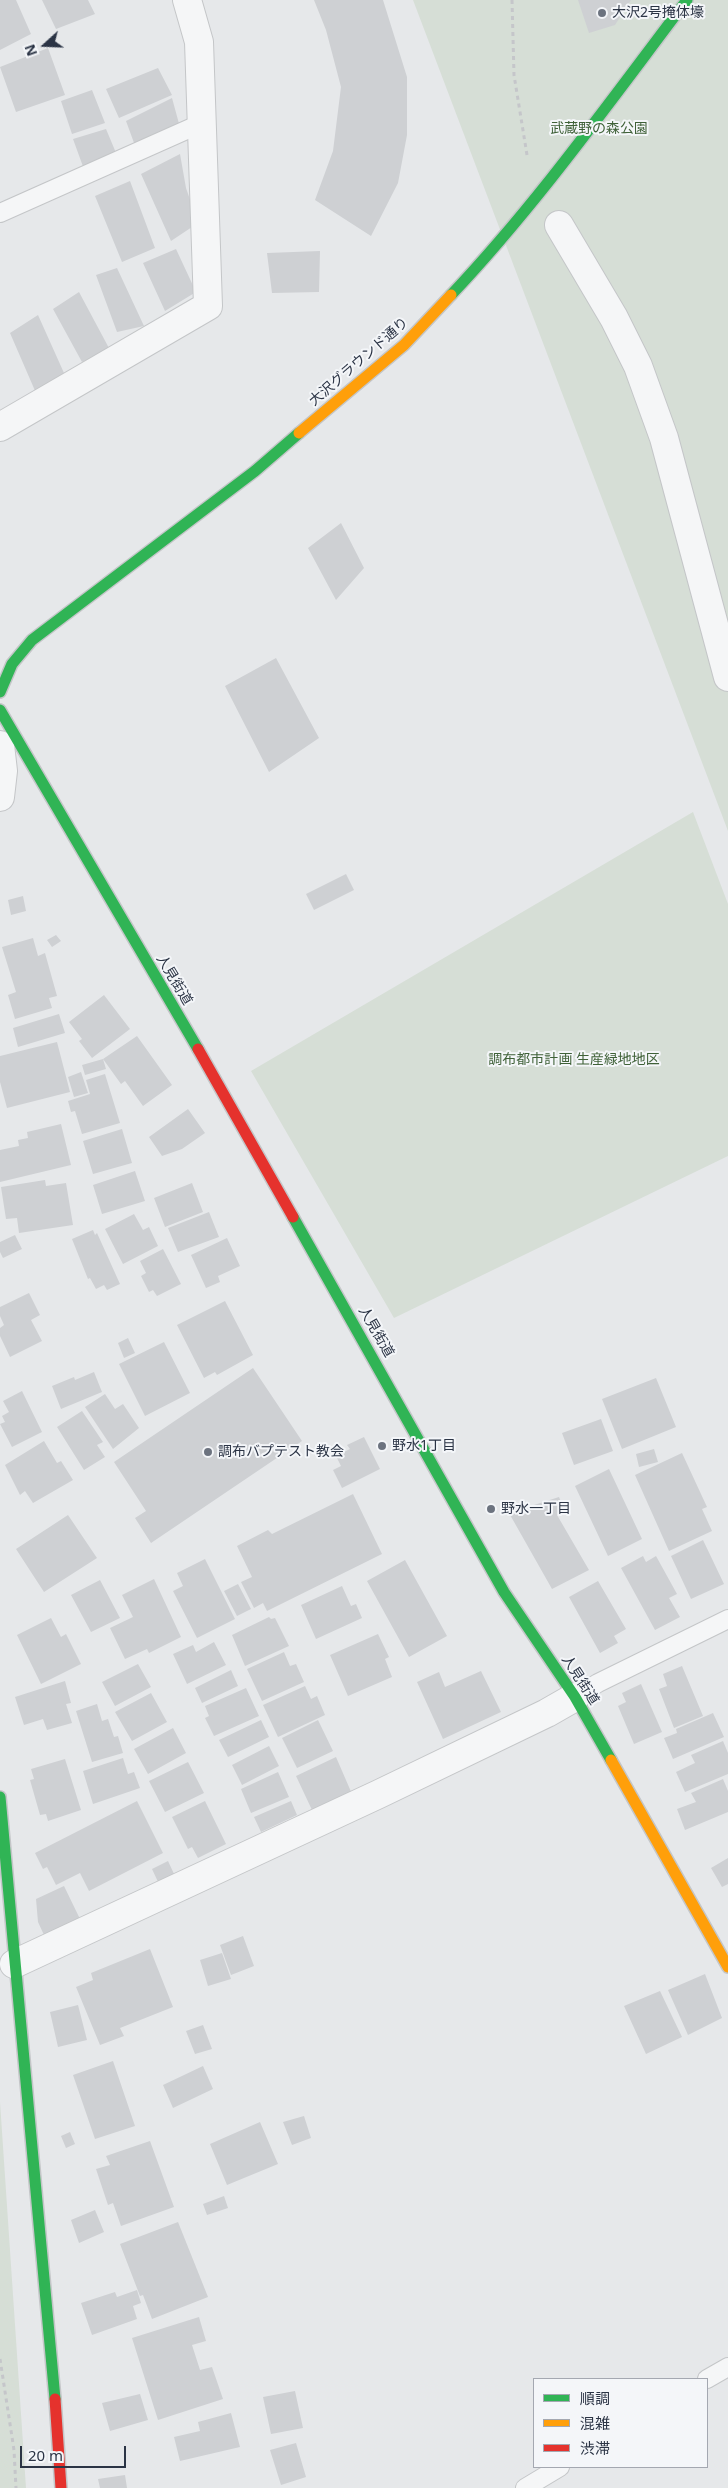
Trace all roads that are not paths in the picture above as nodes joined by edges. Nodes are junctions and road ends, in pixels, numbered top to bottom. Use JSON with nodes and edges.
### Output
{"nodes":[{"id":1,"x":187,"y":0,"type":"edge"},
{"id":2,"x":686,"y":0,"type":"edge"},
{"id":3,"x":202,"y":123,"type":"junction"},
{"id":4,"x":0,"y":213,"type":"edge"},
{"id":5,"x":558,"y":225,"type":"dead end"},
{"id":6,"x":0,"y":427,"type":"edge"},
{"id":7,"x":728,"y":677,"type":"edge"},
{"id":8,"x":0,"y":692,"type":"edge"},
{"id":9,"x":0,"y":710,"type":"edge"},
{"id":10,"x":0,"y":744,"type":"edge"},
{"id":11,"x":0,"y":797,"type":"edge"},
{"id":12,"x":728,"y":1619,"type":"edge"},
{"id":13,"x":575,"y":1697,"type":"junction"},
{"id":14,"x":0,"y":1797,"type":"edge"},
{"id":15,"x":14,"y":1964,"type":"junction"},
{"id":16,"x":728,"y":1967,"type":"edge"},
{"id":17,"x":728,"y":2367,"type":"edge"},
{"id":18,"x":708,"y":2378,"type":"edge"},
{"id":19,"x":558,"y":2468,"type":"edge"},
{"id":20,"x":61,"y":2488,"type":"edge"},
{"id":21,"x":525,"y":2488,"type":"edge"}],
"edges":[{"from":1,"to":3,"type":"street"},
{"from":2,"to":8,"type":"street","name":"大沢グラウンド通り"},
{"from":3,"to":4,"type":"lane"},
{"from":3,"to":6,"type":"street"},
{"from":5,"to":7,"type":"street"},
{"from":9,"to":13,"type":"street","name":"人見街道"},
{"from":10,"to":11,"type":"street"},
{"from":12,"to":13,"type":"lane"},
{"from":13,"to":15,"type":"street"},
{"from":13,"to":16,"type":"street","name":"人見街道"},
{"from":14,"to":15,"type":"street"},
{"from":15,"to":20,"type":"street"},
{"from":17,"to":18,"type":"lane"},
{"from":19,"to":21,"type":"lane"}]}
